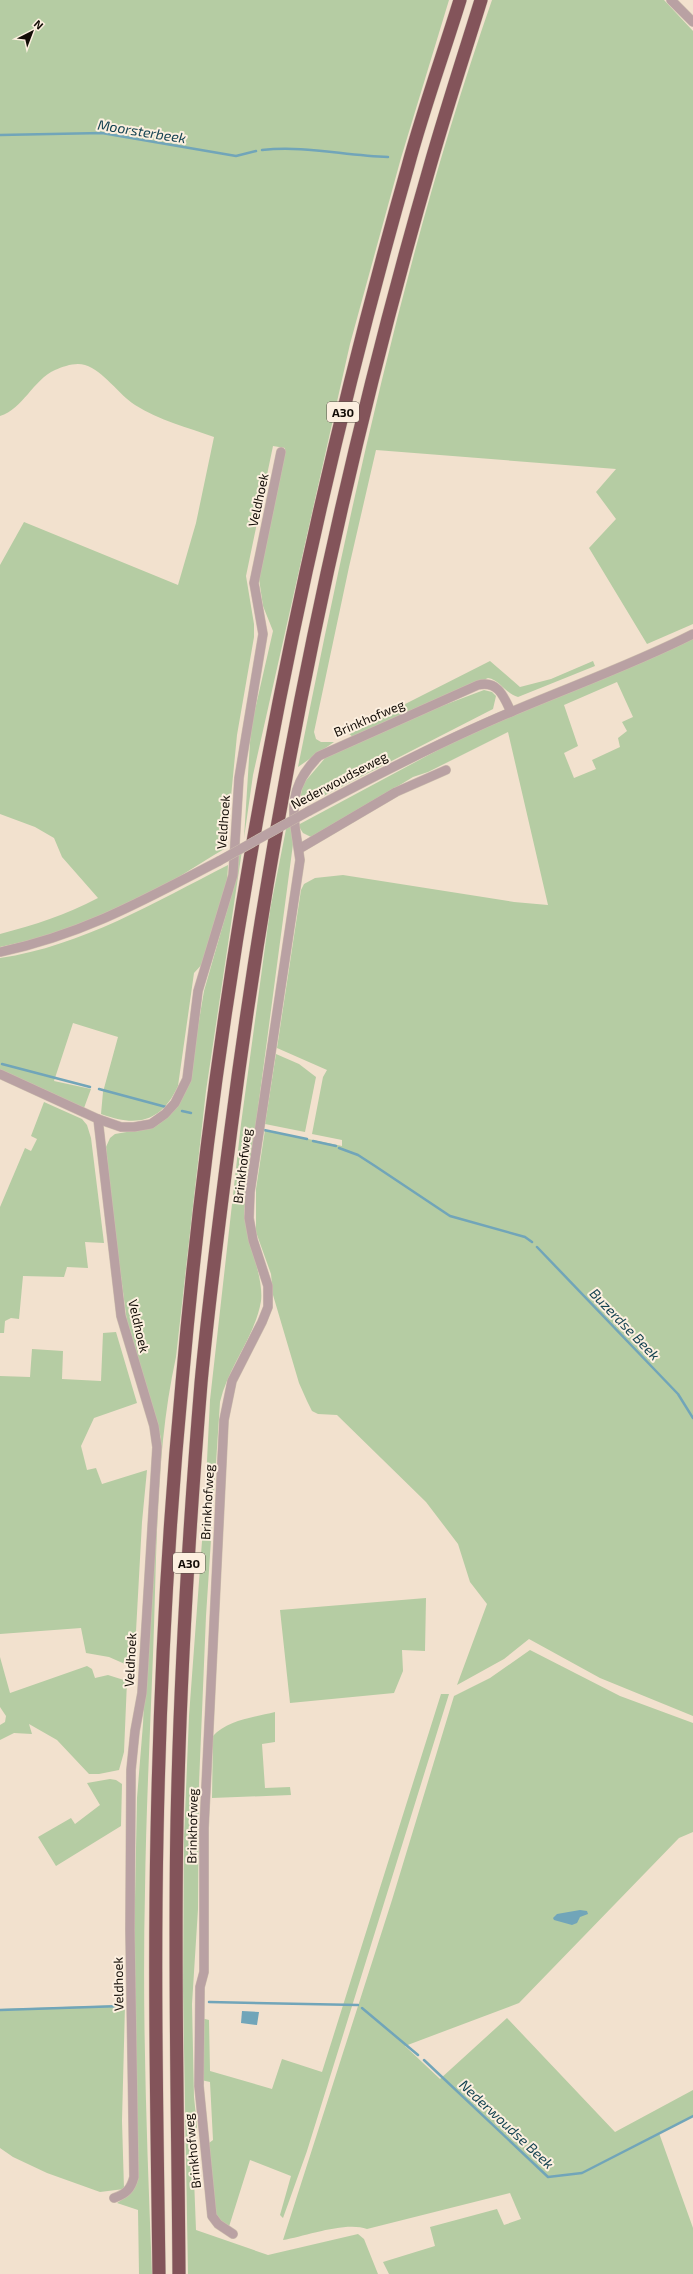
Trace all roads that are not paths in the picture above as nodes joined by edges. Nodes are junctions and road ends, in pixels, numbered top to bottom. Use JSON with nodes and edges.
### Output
{"nodes":[{"id":1,"x":460,"y":0,"type":"edge"},
{"id":2,"x":481,"y":0,"type":"edge"},
{"id":3,"x":671,"y":0,"type":"edge"},
{"id":4,"x":693,"y":22,"type":"edge"},
{"id":5,"x":281,"y":452,"type":"dead end"},
{"id":6,"x":693,"y":634,"type":"edge"},
{"id":7,"x":511,"y":712,"type":"junction"},
{"id":8,"x":446,"y":770,"type":"dead end"},
{"id":9,"x":299,"y":848,"type":"junction"},
{"id":10,"x":0,"y":952,"type":"edge"},
{"id":11,"x":0,"y":1074,"type":"edge"},
{"id":12,"x":98,"y":1119,"type":"junction"},
{"id":13,"x":114,"y":2198,"type":"dead end"},
{"id":14,"x":233,"y":2234,"type":"dead end"},
{"id":15,"x":159,"y":2274,"type":"edge"},
{"id":16,"x":179,"y":2274,"type":"edge"}],
"edges":[{"from":1,"to":15,"type":"highway","number":"A30"},
{"from":2,"to":16,"type":"highway","number":"A30"},
{"from":3,"to":4,"type":"street"},
{"from":5,"to":12,"type":"street","name":"Veldhoek"},
{"from":6,"to":7,"type":"street","name":"Nederwoudseweg"},
{"from":7,"to":9,"type":"street","name":"Brinkhofweg"},
{"from":7,"to":10,"type":"street","name":"Nederwoudseweg","bridge":true},
{"from":8,"to":9,"type":"street"},
{"from":9,"to":14,"type":"street","name":"Brinkhofweg"},
{"from":11,"to":12,"type":"street","name":"Veldhoek"},
{"from":12,"to":13,"type":"street","name":"Veldhoek"}]}
